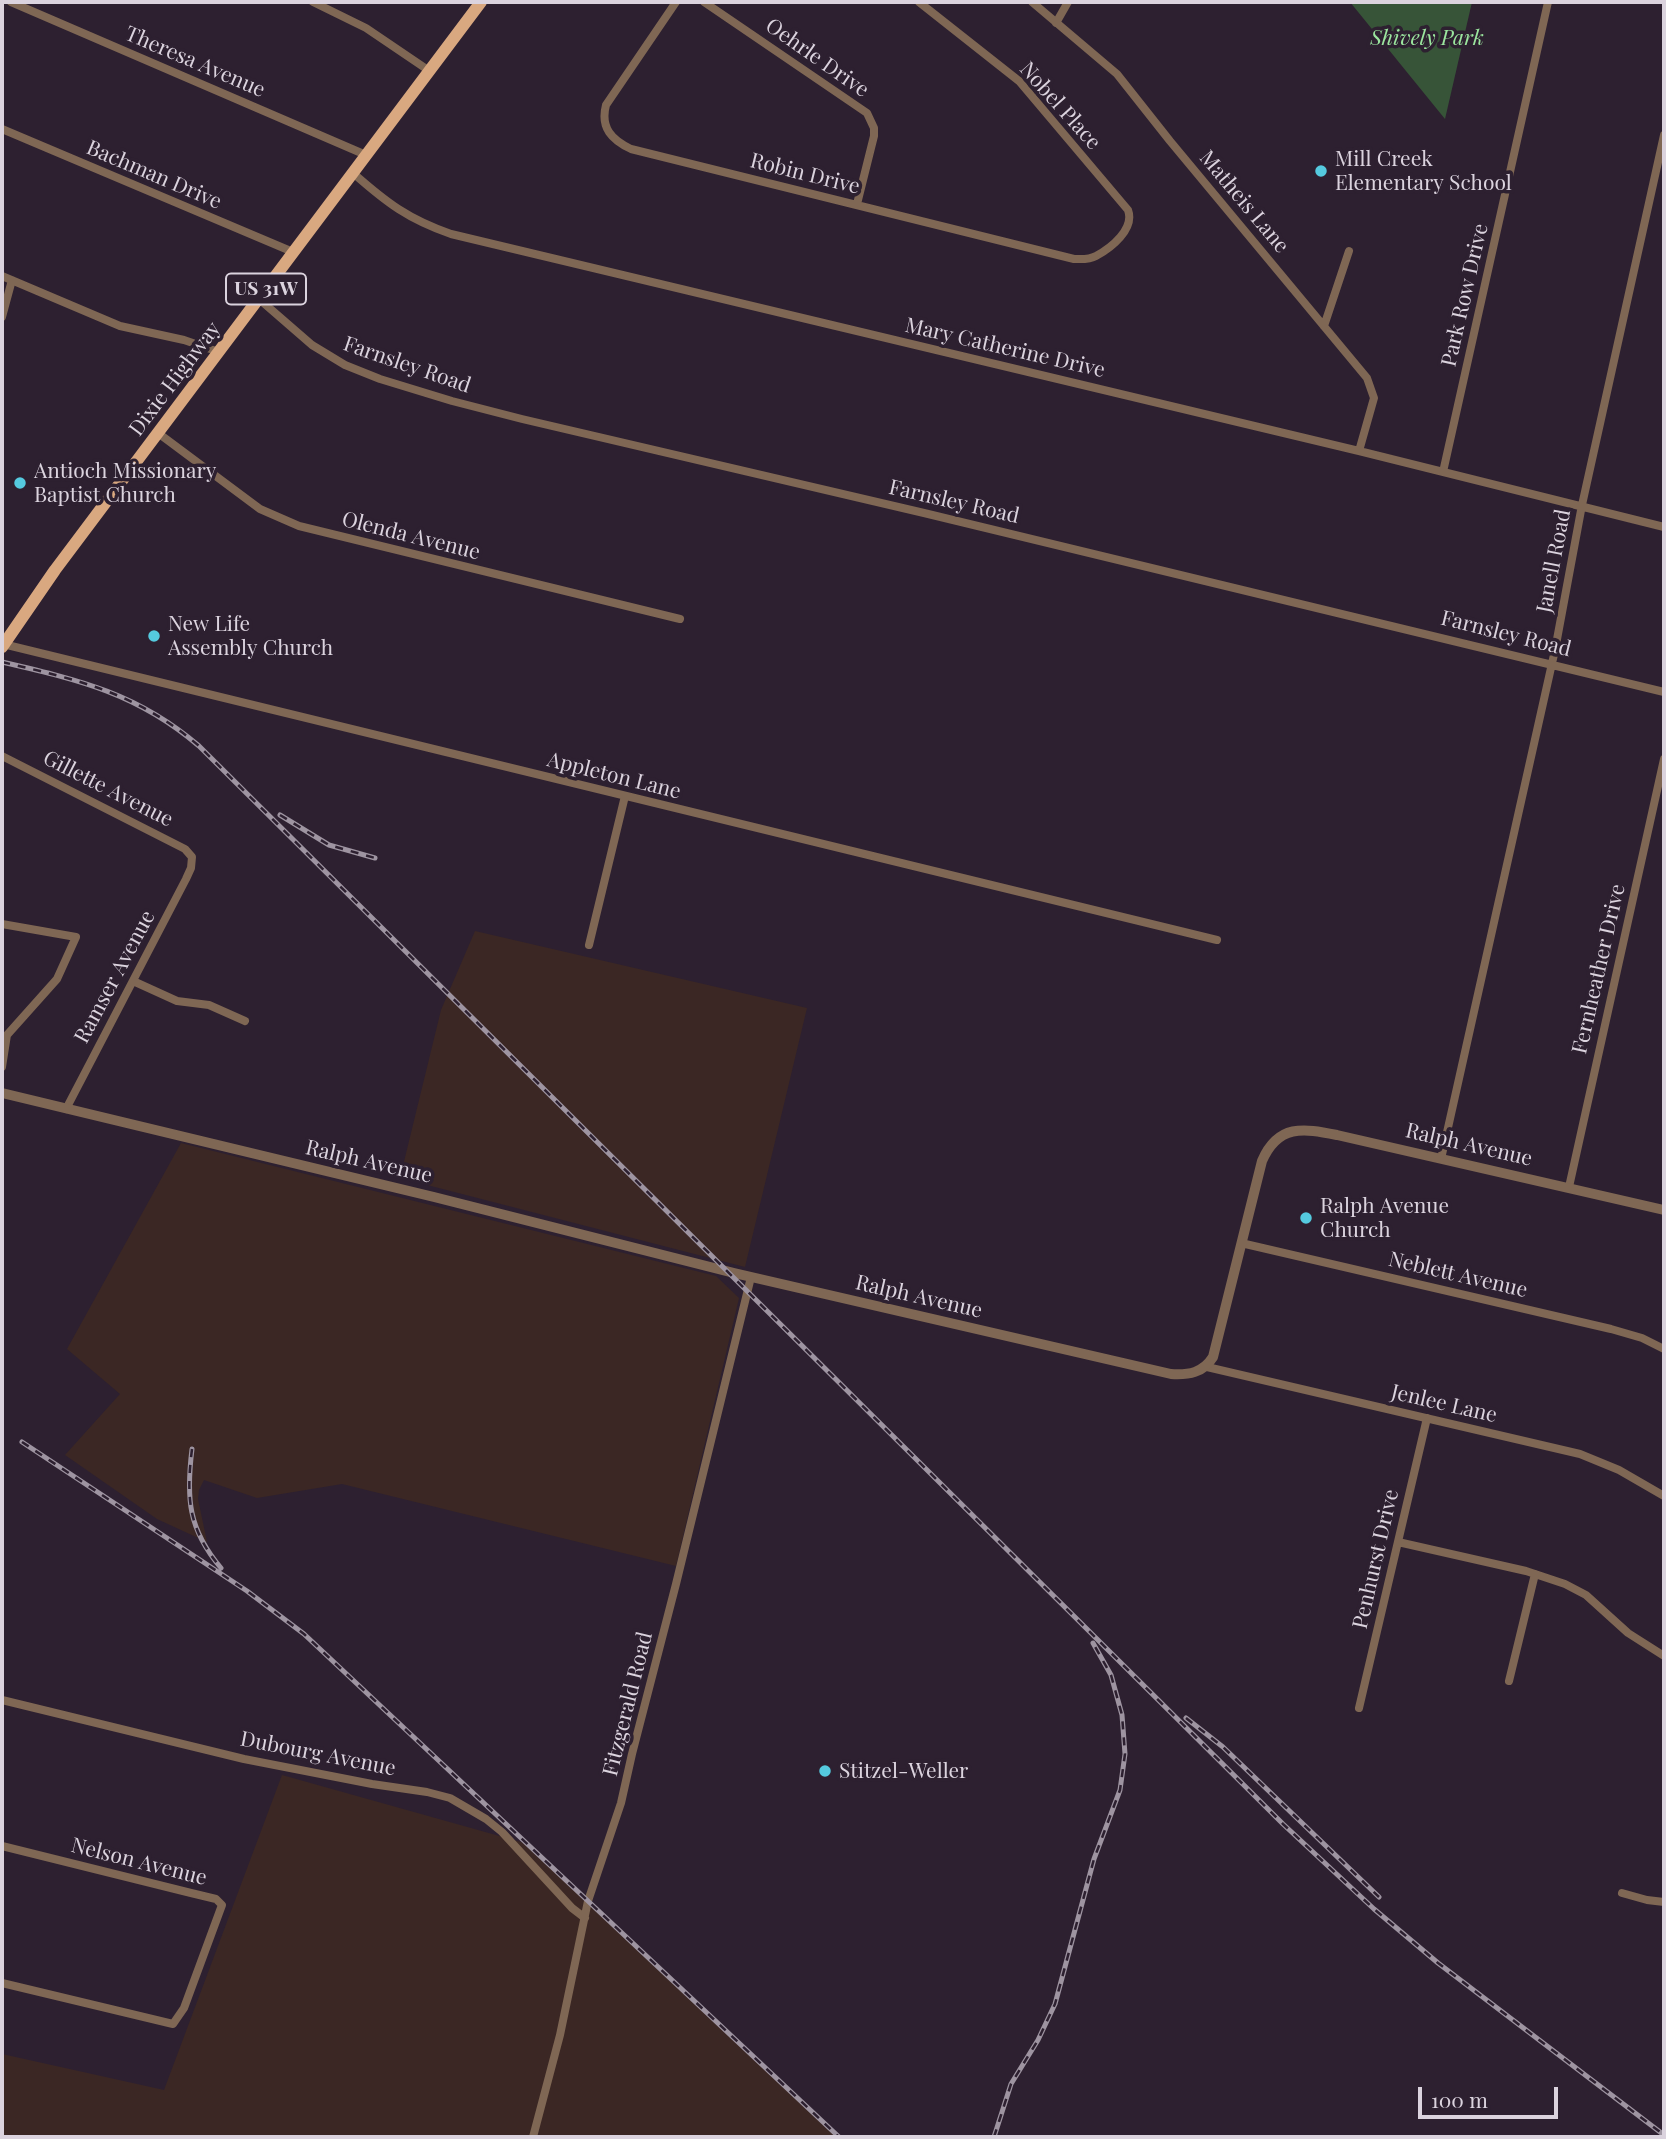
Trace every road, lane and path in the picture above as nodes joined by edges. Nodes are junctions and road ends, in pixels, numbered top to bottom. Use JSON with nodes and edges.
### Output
{"nodes":[{"id":1,"x":10,"y":2,"type":"edge"},
{"id":2,"x":313,"y":2,"type":"edge"},
{"id":3,"x":481,"y":2,"type":"edge"},
{"id":4,"x":677,"y":2,"type":"edge"},
{"id":5,"x":704,"y":2,"type":"edge"},
{"id":6,"x":919,"y":2,"type":"edge"},
{"id":7,"x":1032,"y":2,"type":"edge"},
{"id":8,"x":1068,"y":2,"type":"edge"},
{"id":9,"x":1548,"y":2,"type":"edge"},
{"id":10,"x":1056,"y":23,"type":"junction"},
{"id":11,"x":428,"y":70,"type":"junction"},
{"id":12,"x":2,"y":129,"type":"edge"},
{"id":13,"x":1664,"y":135,"type":"edge"},
{"id":14,"x":366,"y":155,"type":"junction"},
{"id":15,"x":353,"y":173,"type":"junction"},
{"id":16,"x":857,"y":204,"type":"junction"},
{"id":17,"x":1130,"y":218,"type":"joint"},
{"id":18,"x":1349,"y":251,"type":"dead end"},
{"id":19,"x":293,"y":252,"type":"junction"},
{"id":20,"x":2,"y":276,"type":"edge"},
{"id":21,"x":12,"y":280,"type":"junction"},
{"id":22,"x":259,"y":299,"type":"junction"},
{"id":23,"x":2,"y":317,"type":"edge"},
{"id":24,"x":1324,"y":326,"type":"junction"},
{"id":25,"x":219,"y":352,"type":"junction"},
{"id":26,"x":158,"y":433,"type":"junction"},
{"id":27,"x":1359,"y":451,"type":"junction"},
{"id":28,"x":1443,"y":472,"type":"junction"},
{"id":29,"x":1582,"y":505,"type":"junction"},
{"id":30,"x":1664,"y":527,"type":"edge"},
{"id":31,"x":680,"y":619,"type":"dead end"},
{"id":32,"x":2,"y":646,"type":"edge"},
{"id":33,"x":1552,"y":664,"type":"junction"},
{"id":34,"x":1664,"y":692,"type":"edge"},
{"id":35,"x":2,"y":756,"type":"edge"},
{"id":36,"x":1664,"y":759,"type":"edge"},
{"id":37,"x":625,"y":796,"type":"junction"},
{"id":38,"x":193,"y":860,"type":"joint"},
{"id":39,"x":2,"y":924,"type":"edge"},
{"id":40,"x":1217,"y":940,"type":"dead end"},
{"id":41,"x":589,"y":945,"type":"dead end"},
{"id":42,"x":133,"y":981,"type":"junction"},
{"id":43,"x":245,"y":1021,"type":"dead end"},
{"id":44,"x":2,"y":1067,"type":"edge"},
{"id":45,"x":2,"y":1093,"type":"edge"},
{"id":46,"x":66,"y":1109,"type":"junction"},
{"id":47,"x":1441,"y":1158,"type":"junction"},
{"id":48,"x":1569,"y":1187,"type":"junction"},
{"id":49,"x":1664,"y":1210,"type":"edge"},
{"id":50,"x":1241,"y":1243,"type":"junction"},
{"id":51,"x":751,"y":1277,"type":"junction"},
{"id":52,"x":1664,"y":1349,"type":"edge"},
{"id":53,"x":1207,"y":1367,"type":"junction"},
{"id":54,"x":1427,"y":1418,"type":"junction"},
{"id":55,"x":1664,"y":1496,"type":"edge"},
{"id":56,"x":1398,"y":1542,"type":"junction"},
{"id":57,"x":1535,"y":1574,"type":"junction"},
{"id":58,"x":1664,"y":1656,"type":"edge"},
{"id":59,"x":1509,"y":1681,"type":"dead end"},
{"id":60,"x":2,"y":1700,"type":"edge"},
{"id":61,"x":1359,"y":1708,"type":"dead end"},
{"id":62,"x":2,"y":1846,"type":"edge"},
{"id":63,"x":1622,"y":1892,"type":"dead end"},
{"id":64,"x":1664,"y":1902,"type":"edge"},
{"id":65,"x":585,"y":1919,"type":"junction"},
{"id":66,"x":2,"y":1983,"type":"edge"},
{"id":67,"x":533,"y":2137,"type":"edge"}],
"edges":[{"from":1,"to":14,"type":"street","name":"Theresa Avenue"},
{"from":2,"to":11,"type":"street"},
{"from":3,"to":11,"type":"main road","name":"Dixie Highway","number":"US 31W"},
{"from":4,"to":16,"type":"street","name":"Robin Drive"},
{"from":5,"to":16,"type":"street","name":"Oehrle Drive"},
{"from":6,"to":17,"type":"street","name":"Nobel Place"},
{"from":7,"to":10,"type":"street","name":"Matheis Lane"},
{"from":8,"to":10,"type":"street"},
{"from":9,"to":28,"type":"street","name":"Park Row Drive"},
{"from":10,"to":24,"type":"street","name":"Matheis Lane"},
{"from":11,"to":14,"type":"main road","name":"Dixie Highway","number":"US 31W"},
{"from":12,"to":19,"type":"street","name":"Bachman Drive"},
{"from":13,"to":29,"type":"street","name":"Janell Road"},
{"from":14,"to":15,"type":"main road","name":"Dixie Highway","number":"US 31W"},
{"from":15,"to":19,"type":"main road","name":"Dixie Highway","number":"US 31W"},
{"from":15,"to":27,"type":"street","name":"Mary Catherine Drive"},
{"from":16,"to":17,"type":"street","name":"Robin Drive"},
{"from":18,"to":24,"type":"street"},
{"from":19,"to":22,"type":"main road","name":"Dixie Highway","number":"US 31W"},
{"from":20,"to":21,"type":"street"},
{"from":21,"to":23,"type":"street"},
{"from":21,"to":25,"type":"street"},
{"from":22,"to":25,"type":"main road","name":"Dixie Highway","number":"US 31W"},
{"from":22,"to":33,"type":"street","name":"Farnsley Road"},
{"from":24,"to":27,"type":"street","name":"Matheis Lane"},
{"from":25,"to":26,"type":"main road","name":"Dixie Highway","number":"US 31W"},
{"from":26,"to":31,"type":"street","name":"Olenda Avenue"},
{"from":26,"to":32,"type":"main road","name":"Dixie Highway","number":"US 31W"},
{"from":27,"to":28,"type":"street","name":"Mary Catherine Drive"},
{"from":28,"to":29,"type":"street","name":"Mary Catherine Drive"},
{"from":29,"to":30,"type":"street","name":"Mary Catherine Drive"},
{"from":29,"to":33,"type":"street","name":"Janell Road"},
{"from":32,"to":37,"type":"street","name":"Appleton Lane"},
{"from":33,"to":34,"type":"street","name":"Farnsley Road"},
{"from":33,"to":47,"type":"street","name":"Janell Road"},
{"from":35,"to":38,"type":"street","name":"Gillette Avenue"},
{"from":36,"to":48,"type":"street","name":"Fernheather Drive"},
{"from":37,"to":40,"type":"street","name":"Appleton Lane"},
{"from":37,"to":41,"type":"street"},
{"from":38,"to":42,"type":"street","name":"Ramser Avenue"},
{"from":39,"to":44,"type":"street"},
{"from":42,"to":43,"type":"street"},
{"from":42,"to":46,"type":"street","name":"Ramser Avenue"},
{"from":45,"to":46,"type":"street","name":"Ralph Avenue"},
{"from":46,"to":51,"type":"street","name":"Ralph Avenue"},
{"from":47,"to":48,"type":"street","name":"Ralph Avenue"},
{"from":47,"to":50,"type":"street","name":"Ralph Avenue"},
{"from":48,"to":49,"type":"street","name":"Ralph Avenue"},
{"from":50,"to":52,"type":"street","name":"Neblett Avenue"},
{"from":50,"to":53,"type":"street","name":"Ralph Avenue"},
{"from":51,"to":53,"type":"street","name":"Ralph Avenue"},
{"from":51,"to":65,"type":"street","name":"Fitzgerald Road"},
{"from":53,"to":54,"type":"street","name":"Jenlee Lane"},
{"from":54,"to":55,"type":"street","name":"Jenlee Lane"},
{"from":54,"to":56,"type":"street","name":"Penhurst Drive"},
{"from":56,"to":57,"type":"street"},
{"from":56,"to":61,"type":"street","name":"Penhurst Drive"},
{"from":57,"to":58,"type":"street"},
{"from":57,"to":59,"type":"street"},
{"from":60,"to":65,"type":"street","name":"Dubourg Avenue"},
{"from":62,"to":66,"type":"street","name":"Nelson Avenue"},
{"from":63,"to":64,"type":"street"},
{"from":65,"to":67,"type":"street","name":"Fitzgerald Road"}]}
